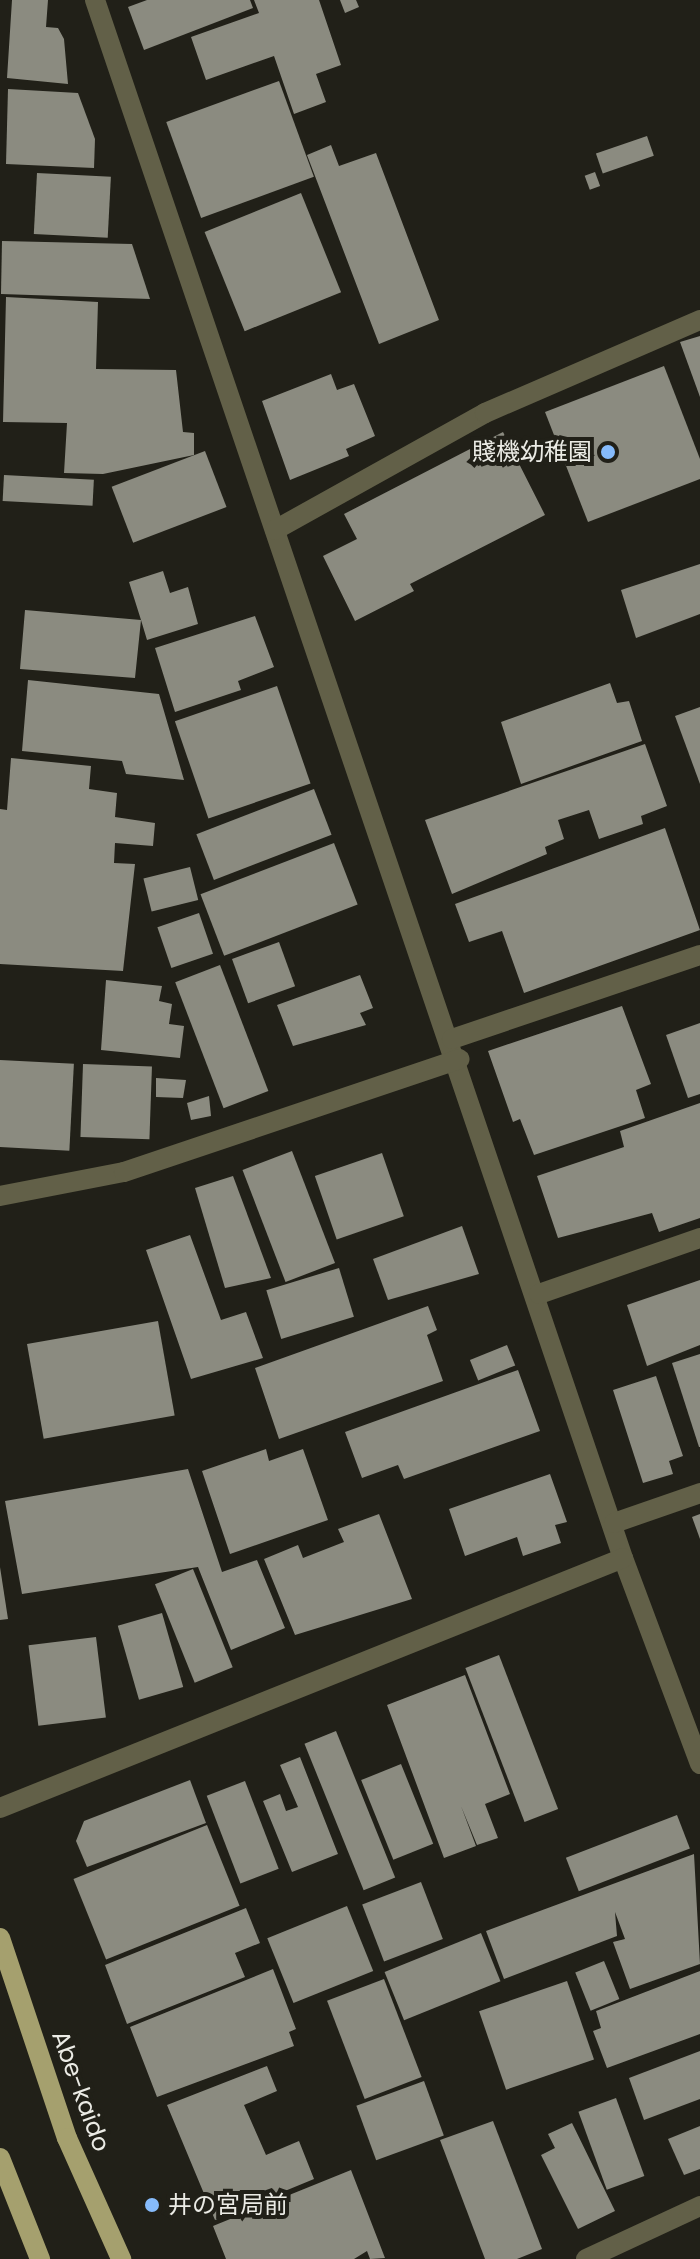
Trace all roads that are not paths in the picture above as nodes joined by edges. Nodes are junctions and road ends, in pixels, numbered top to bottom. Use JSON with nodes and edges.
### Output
{"nodes":[{"id":1,"x":95,"y":0,"type":"edge"},
{"id":2,"x":700,"y":320,"type":"edge"},
{"id":3,"x":275,"y":530,"type":"junction"},
{"id":4,"x":700,"y":955,"type":"edge"},
{"id":5,"x":452,"y":1039,"type":"junction"},
{"id":6,"x":459,"y":1059,"type":"junction"},
{"id":7,"x":0,"y":1196,"type":"edge"},
{"id":8,"x":700,"y":1238,"type":"edge"},
{"id":9,"x":539,"y":1294,"type":"junction"},
{"id":10,"x":700,"y":1493,"type":"edge"},
{"id":11,"x":614,"y":1523,"type":"junction"},
{"id":12,"x":623,"y":1558,"type":"junction"},
{"id":13,"x":698,"y":1750,"type":"edge"},
{"id":14,"x":0,"y":1808,"type":"edge"},
{"id":15,"x":0,"y":1938,"type":"edge"},
{"id":16,"x":0,"y":2158,"type":"edge"},
{"id":17,"x":700,"y":2206,"type":"edge"},
{"id":18,"x":40,"y":2259,"type":"edge"},
{"id":19,"x":121,"y":2259,"type":"edge"},
{"id":20,"x":586,"y":2259,"type":"edge"}],
"edges":[{"from":1,"to":3,"type":"street"},
{"from":2,"to":3,"type":"street"},
{"from":3,"to":5,"type":"street"},
{"from":4,"to":5,"type":"street"},
{"from":5,"to":6,"type":"street"},
{"from":6,"to":7,"type":"street"},
{"from":6,"to":9,"type":"street"},
{"from":8,"to":9,"type":"street"},
{"from":9,"to":11,"type":"street"},
{"from":10,"to":11,"type":"street"},
{"from":11,"to":12,"type":"street"},
{"from":12,"to":13,"type":"street"},
{"from":12,"to":14,"type":"street"},
{"from":15,"to":19,"type":"main road","name":"Abe-kaido"},
{"from":16,"to":18,"type":"main road"},
{"from":17,"to":20,"type":"street"}]}
